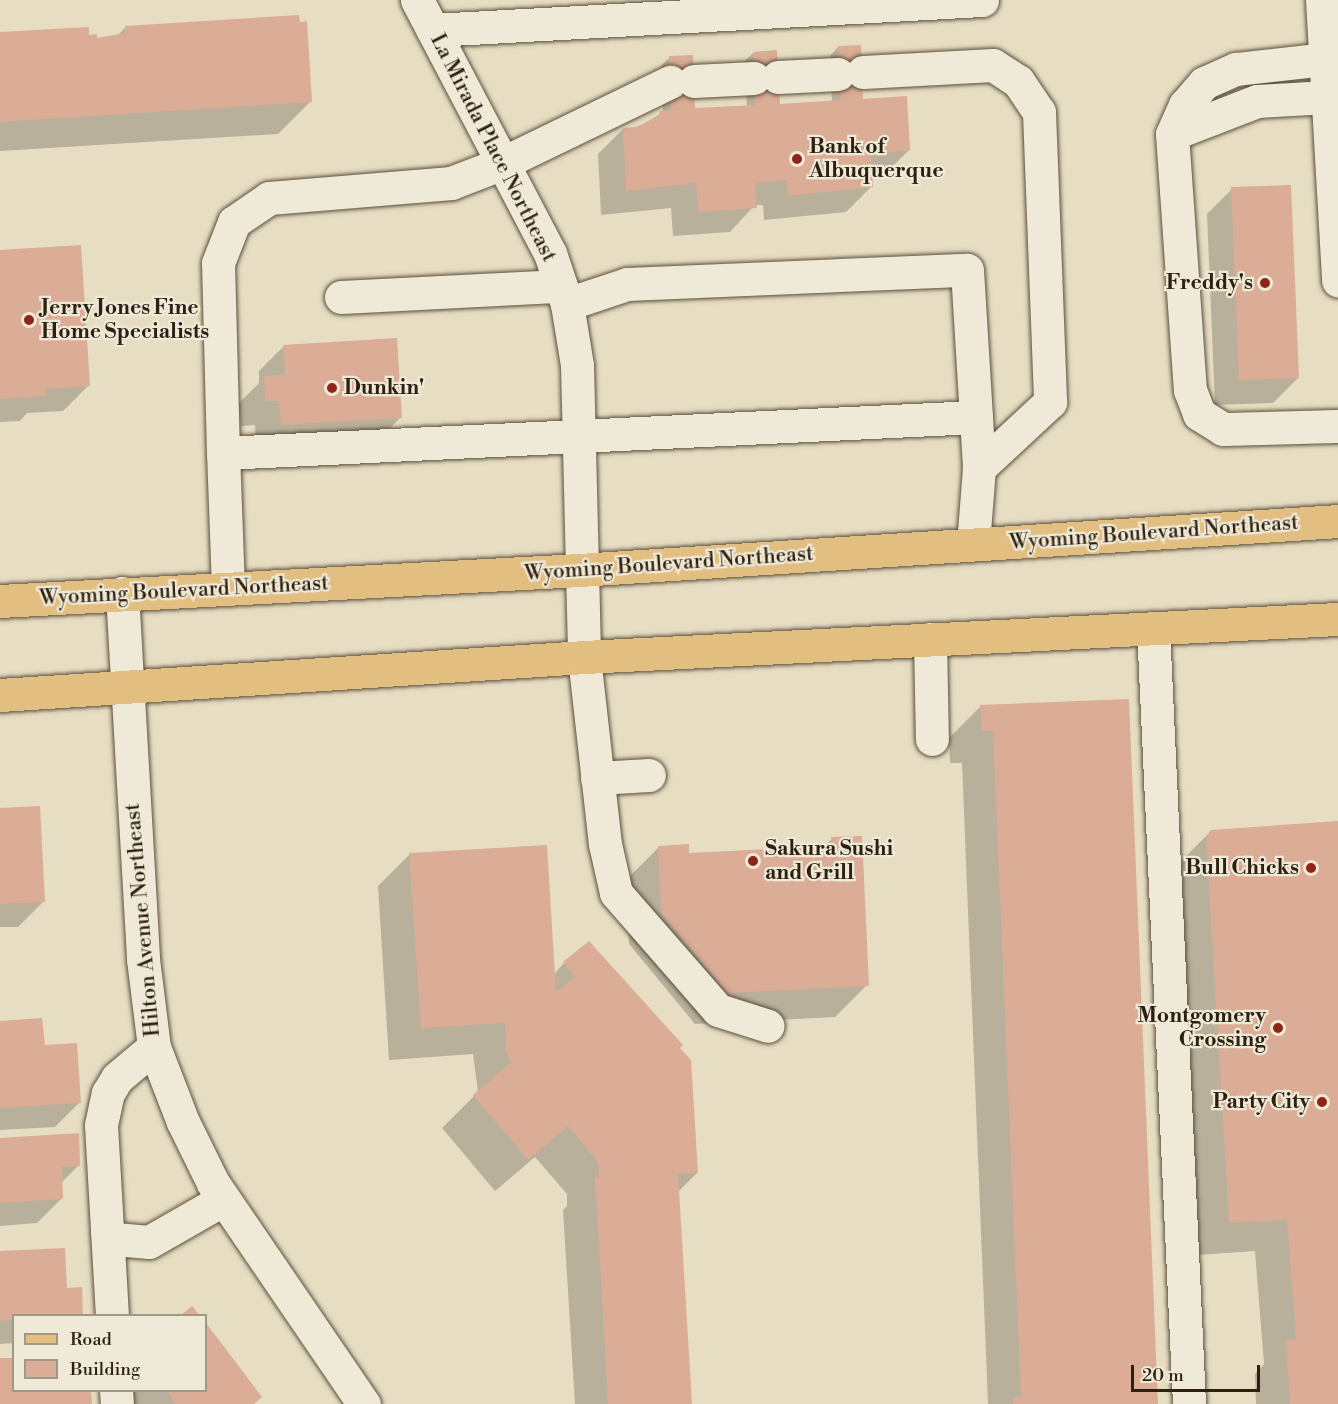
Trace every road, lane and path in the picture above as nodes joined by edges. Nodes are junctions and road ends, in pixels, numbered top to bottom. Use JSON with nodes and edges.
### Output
{"nodes":[{"id":1,"x":417,"y":0,"type":"edge"},
{"id":2,"x":982,"y":0,"type":"edge"},
{"id":3,"x":1322,"y":0,"type":"edge"},
{"id":4,"x":433,"y":30,"type":"junction"},
{"id":5,"x":1325,"y":59,"type":"junction"},
{"id":6,"x":1327,"y":97,"type":"junction"},
{"id":7,"x":1173,"y":134,"type":"junction"},
{"id":8,"x":503,"y":164,"type":"junction"},
{"id":9,"x":1338,"y":281,"type":"edge"},
{"id":10,"x":564,"y":295,"type":"junction"},
{"id":11,"x":341,"y":297,"type":"dead end"},
{"id":12,"x":976,"y":417,"type":"junction"},
{"id":13,"x":1338,"y":426,"type":"edge"},
{"id":14,"x":578,"y":438,"type":"junction"},
{"id":15,"x":223,"y":453,"type":"junction"},
{"id":16,"x":979,"y":468,"type":"junction"},
{"id":17,"x":1338,"y":521,"type":"edge"},
{"id":18,"x":973,"y":544,"type":"junction"},
{"id":19,"x":579,"y":570,"type":"junction"},
{"id":20,"x":228,"y":588,"type":"junction"},
{"id":21,"x":122,"y":593,"type":"junction"},
{"id":22,"x":0,"y":601,"type":"edge"},
{"id":23,"x":1338,"y":619,"type":"edge"},
{"id":24,"x":1153,"y":628,"type":"junction"},
{"id":25,"x":930,"y":639,"type":"junction"},
{"id":26,"x":584,"y":657,"type":"junction"},
{"id":27,"x":126,"y":688,"type":"junction"},
{"id":28,"x":0,"y":695,"type":"edge"},
{"id":29,"x":932,"y":739,"type":"dead end"},
{"id":30,"x":649,"y":775,"type":"dead end"},
{"id":31,"x":597,"y":778,"type":"junction"},
{"id":32,"x":768,"y":1026,"type":"dead end"},
{"id":33,"x":154,"y":1047,"type":"junction"},
{"id":34,"x":224,"y":1199,"type":"junction"},
{"id":35,"x":107,"y":1232,"type":"junction"},
{"id":36,"x":112,"y":1314,"type":"edge"},
{"id":37,"x":364,"y":1404,"type":"edge"},
{"id":38,"x":1189,"y":1404,"type":"edge"}],
"edges":[{"from":1,"to":4,"type":"street","name":"La Mirada Place Northeast"},
{"from":2,"to":4,"type":"street"},
{"from":3,"to":5,"type":"street"},
{"from":4,"to":8,"type":"street","name":"La Mirada Place Northeast"},
{"from":5,"to":6,"type":"street"},
{"from":5,"to":7,"type":"street"},
{"from":6,"to":7,"type":"street"},
{"from":6,"to":9,"type":"street"},
{"from":7,"to":13,"type":"street"},
{"from":8,"to":10,"type":"street","name":"La Mirada Place Northeast"},
{"from":8,"to":15,"type":"street"},
{"from":8,"to":16,"type":"street"},
{"from":10,"to":11,"type":"street"},
{"from":10,"to":12,"type":"street"},
{"from":10,"to":14,"type":"street","name":"La Mirada Place Northeast"},
{"from":12,"to":14,"type":"street"},
{"from":12,"to":16,"type":"street"},
{"from":14,"to":15,"type":"street"},
{"from":14,"to":19,"type":"street","name":"La Mirada Place Northeast"},
{"from":15,"to":20,"type":"street"},
{"from":16,"to":18,"type":"street"},
{"from":17,"to":18,"type":"main road","name":"Wyoming Boulevard Northeast"},
{"from":18,"to":19,"type":"main road","name":"Wyoming Boulevard Northeast"},
{"from":19,"to":20,"type":"main road","name":"Wyoming Boulevard Northeast"},
{"from":19,"to":26,"type":"street","name":"La Mirada Place Northeast"},
{"from":20,"to":21,"type":"main road","name":"Wyoming Boulevard Northeast"},
{"from":21,"to":22,"type":"main road","name":"Wyoming Boulevard Northeast"},
{"from":21,"to":27,"type":"street","name":"Hilton Avenue Northeast"},
{"from":23,"to":24,"type":"main road"},
{"from":24,"to":25,"type":"main road"},
{"from":24,"to":38,"type":"street"},
{"from":25,"to":26,"type":"main road"},
{"from":25,"to":29,"type":"street"},
{"from":26,"to":27,"type":"main road"},
{"from":26,"to":31,"type":"street","name":"La Mirada Place Northeast"},
{"from":27,"to":28,"type":"main road"},
{"from":27,"to":33,"type":"street","name":"Hilton Avenue Northeast"},
{"from":30,"to":31,"type":"street"},
{"from":31,"to":32,"type":"street","name":"La Mirada Place Northeast"},
{"from":33,"to":34,"type":"street","name":"Hilton Avenue Northeast"},
{"from":33,"to":35,"type":"street"},
{"from":34,"to":35,"type":"street"},
{"from":34,"to":37,"type":"street","name":"Hilton Avenue Northeast"},
{"from":35,"to":36,"type":"street"}]}
